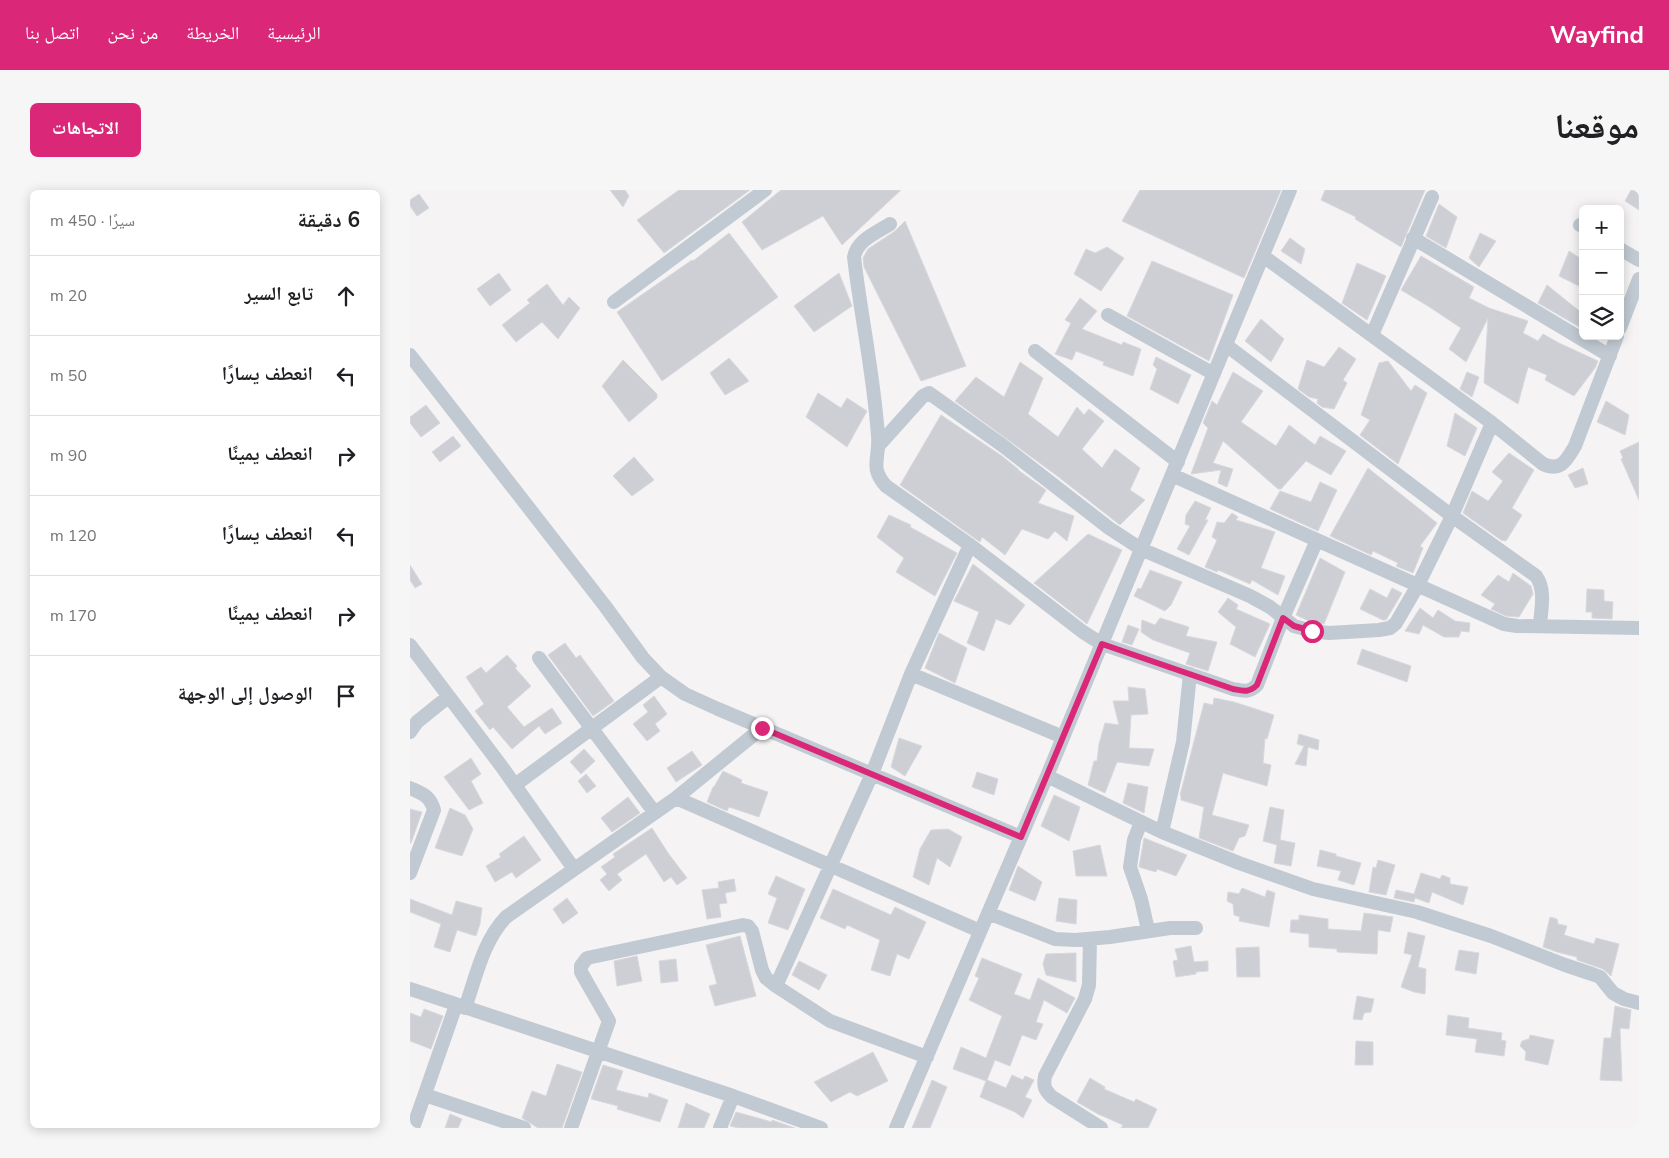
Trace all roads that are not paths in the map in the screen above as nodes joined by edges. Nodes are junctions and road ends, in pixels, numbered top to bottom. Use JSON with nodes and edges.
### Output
{"nodes":[{"id":1,"x":765,"y":190,"type":"edge"},
{"id":2,"x":1290,"y":190,"type":"edge"},
{"id":3,"x":1432,"y":196,"type":"dead end"},
{"id":4,"x":890,"y":224,"type":"dead end"},
{"id":5,"x":1413,"y":238,"type":"junction"},
{"id":6,"x":1622,"y":250,"type":"edge"},
{"id":7,"x":1263,"y":256,"type":"junction"},
{"id":8,"x":1639,"y":260,"type":"edge"},
{"id":9,"x":1639,"y":279,"type":"edge"},
{"id":10,"x":614,"y":302,"type":"dead end"},
{"id":11,"x":1108,"y":315,"type":"dead end"},
{"id":12,"x":1624,"y":318,"type":"edge"},
{"id":13,"x":1372,"y":335,"type":"junction"},
{"id":14,"x":1616,"y":340,"type":"edge"},
{"id":15,"x":1226,"y":345,"type":"junction"},
{"id":16,"x":1035,"y":351,"type":"dead end"},
{"id":17,"x":410,"y":355,"type":"edge"},
{"id":18,"x":1610,"y":356,"type":"junction"},
{"id":19,"x":1214,"y":374,"type":"junction"},
{"id":20,"x":1492,"y":423,"type":"junction"},
{"id":21,"x":879,"y":445,"type":"junction"},
{"id":22,"x":1175,"y":468,"type":"junction"},
{"id":23,"x":1452,"y":516,"type":"junction"},
{"id":24,"x":1317,"y":540,"type":"junction"},
{"id":25,"x":970,"y":545,"type":"junction"},
{"id":26,"x":1141,"y":549,"type":"junction"},
{"id":27,"x":1418,"y":585,"type":"junction"},
{"id":28,"x":1283,"y":618,"type":"junction"},
{"id":29,"x":1540,"y":626,"type":"junction"},
{"id":30,"x":1639,"y":628,"type":"edge"},
{"id":31,"x":1102,"y":644,"type":"junction"},
{"id":32,"x":410,"y":645,"type":"edge"},
{"id":33,"x":539,"y":658,"type":"dead end"},
{"id":34,"x":911,"y":674,"type":"junction"},
{"id":35,"x":1190,"y":674,"type":"junction"},
{"id":36,"x":661,"y":677,"type":"junction"},
{"id":37,"x":448,"y":697,"type":"junction"},
{"id":38,"x":591,"y":728,"type":"junction"},
{"id":39,"x":762,"y":728,"type":"junction"},
{"id":40,"x":410,"y":732,"type":"edge"},
{"id":41,"x":1063,"y":737,"type":"junction"},
{"id":42,"x":872,"y":774,"type":"junction"},
{"id":43,"x":1047,"y":776,"type":"junction"},
{"id":44,"x":515,"y":785,"type":"junction"},
{"id":45,"x":410,"y":788,"type":"edge"},
{"id":46,"x":676,"y":798,"type":"junction"},
{"id":47,"x":655,"y":813,"type":"junction"},
{"id":48,"x":1141,"y":822,"type":"junction"},
{"id":49,"x":1162,"y":832,"type":"junction"},
{"id":50,"x":1021,"y":837,"type":"junction"},
{"id":51,"x":830,"y":865,"type":"junction"},
{"id":52,"x":574,"y":870,"type":"junction"},
{"id":53,"x":410,"y":873,"type":"edge"},
{"id":54,"x":988,"y":913,"type":"junction"},
{"id":55,"x":1196,"y":928,"type":"dead end"},
{"id":56,"x":1148,"y":930,"type":"junction"},
{"id":57,"x":980,"y":931,"type":"junction"},
{"id":58,"x":1090,"y":939,"type":"junction"},
{"id":59,"x":776,"y":986,"type":"junction"},
{"id":60,"x":410,"y":990,"type":"edge"},
{"id":61,"x":1639,"y":1003,"type":"edge"},
{"id":62,"x":461,"y":1006,"type":"junction"},
{"id":63,"x":598,"y":1052,"type":"junction"},
{"id":64,"x":926,"y":1057,"type":"junction"},
{"id":65,"x":425,"y":1095,"type":"junction"},
{"id":66,"x":733,"y":1096,"type":"junction"},
{"id":67,"x":413,"y":1128,"type":"edge"},
{"id":68,"x":524,"y":1128,"type":"edge"},
{"id":69,"x":571,"y":1128,"type":"edge"},
{"id":70,"x":720,"y":1128,"type":"edge"},
{"id":71,"x":821,"y":1128,"type":"edge"},
{"id":72,"x":896,"y":1128,"type":"edge"},
{"id":73,"x":1101,"y":1128,"type":"edge"}],
"edges":[{"from":1,"to":10,"type":"street"},
{"from":2,"to":7,"type":"street"},
{"from":3,"to":5,"type":"street"},
{"from":4,"to":21,"type":"street"},
{"from":5,"to":13,"type":"street"},
{"from":5,"to":18,"type":"street"},
{"from":6,"to":8,"type":"street"},
{"from":7,"to":13,"type":"street"},
{"from":7,"to":15,"type":"street"},
{"from":9,"to":12,"type":"street"},
{"from":11,"to":19,"type":"street"},
{"from":13,"to":20,"type":"street"},
{"from":14,"to":18,"type":"street"},
{"from":15,"to":19,"type":"street"},
{"from":15,"to":23,"type":"street"},
{"from":16,"to":22,"type":"street"},
{"from":17,"to":36,"type":"street"},
{"from":18,"to":20,"type":"street"},
{"from":19,"to":22,"type":"street"},
{"from":20,"to":23,"type":"street"},
{"from":21,"to":25,"type":"street"},
{"from":21,"to":26,"type":"street"},
{"from":22,"to":24,"type":"street"},
{"from":22,"to":26,"type":"street"},
{"from":23,"to":27,"type":"street"},
{"from":23,"to":29,"type":"street"},
{"from":24,"to":27,"type":"street"},
{"from":24,"to":28,"type":"street"},
{"from":25,"to":31,"type":"street"},
{"from":25,"to":34,"type":"street"},
{"from":26,"to":28,"type":"street"},
{"from":26,"to":31,"type":"street"},
{"from":27,"to":28,"type":"street"},
{"from":27,"to":29,"type":"street"},
{"from":28,"to":35,"type":"street"},
{"from":29,"to":30,"type":"street"},
{"from":31,"to":35,"type":"street"},
{"from":31,"to":41,"type":"street"},
{"from":32,"to":37,"type":"street"},
{"from":33,"to":38,"type":"street"},
{"from":34,"to":41,"type":"street"},
{"from":34,"to":42,"type":"street"},
{"from":35,"to":49,"type":"street"},
{"from":36,"to":38,"type":"street"},
{"from":36,"to":39,"type":"street"},
{"from":37,"to":40,"type":"street"},
{"from":37,"to":44,"type":"street"},
{"from":38,"to":44,"type":"street"},
{"from":38,"to":47,"type":"street"},
{"from":39,"to":42,"type":"street"},
{"from":39,"to":46,"type":"street"},
{"from":41,"to":43,"type":"street"},
{"from":42,"to":50,"type":"street"},
{"from":42,"to":51,"type":"street"},
{"from":43,"to":48,"type":"street"},
{"from":43,"to":50,"type":"street"},
{"from":44,"to":52,"type":"street"},
{"from":45,"to":53,"type":"street"},
{"from":46,"to":47,"type":"street"},
{"from":46,"to":51,"type":"street"},
{"from":47,"to":52,"type":"street"},
{"from":48,"to":49,"type":"street"},
{"from":48,"to":56,"type":"street"},
{"from":49,"to":61,"type":"street"},
{"from":50,"to":54,"type":"street"},
{"from":51,"to":57,"type":"street"},
{"from":51,"to":59,"type":"street"},
{"from":52,"to":62,"type":"street"},
{"from":54,"to":57,"type":"street"},
{"from":54,"to":58,"type":"street"},
{"from":55,"to":56,"type":"street"},
{"from":56,"to":58,"type":"street"},
{"from":57,"to":64,"type":"street"},
{"from":58,"to":73,"type":"street"},
{"from":59,"to":63,"type":"street"},
{"from":59,"to":64,"type":"street"},
{"from":60,"to":62,"type":"street"},
{"from":62,"to":63,"type":"street"},
{"from":62,"to":65,"type":"street"},
{"from":63,"to":66,"type":"street"},
{"from":63,"to":69,"type":"street"},
{"from":64,"to":72,"type":"street"},
{"from":65,"to":67,"type":"street"},
{"from":65,"to":68,"type":"street"},
{"from":66,"to":70,"type":"street"},
{"from":66,"to":71,"type":"street"}]}
